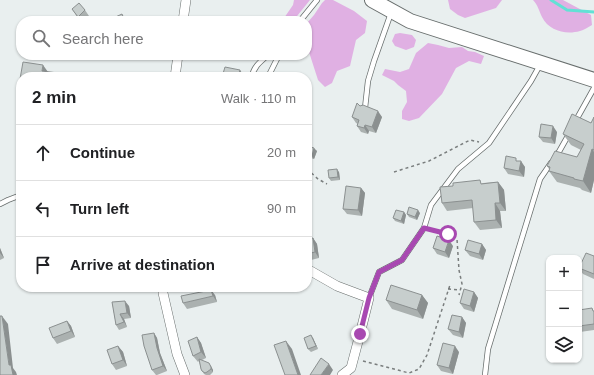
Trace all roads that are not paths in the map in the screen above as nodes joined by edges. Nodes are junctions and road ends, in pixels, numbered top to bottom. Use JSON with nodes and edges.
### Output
{"nodes":[{"id":1,"x":186,"y":0,"type":"edge"},
{"id":2,"x":317,"y":0,"type":"edge"},
{"id":3,"x":372,"y":0,"type":"edge"},
{"id":4,"x":392,"y":11,"type":"junction"},
{"id":5,"x":184,"y":16,"type":"edge"},
{"id":6,"x":304,"y":16,"type":"edge"},
{"id":7,"x":177,"y":60,"type":"edge"},
{"id":8,"x":262,"y":60,"type":"edge"},
{"id":9,"x":276,"y":60,"type":"edge"},
{"id":10,"x":541,"y":63,"type":"junction"},
{"id":11,"x":176,"y":72,"type":"edge"},
{"id":12,"x":253,"y":72,"type":"edge"},
{"id":13,"x":270,"y":72,"type":"edge"},
{"id":14,"x":594,"y":80,"type":"edge"},
{"id":15,"x":594,"y":88,"type":"edge"},
{"id":16,"x":365,"y":108,"type":"edge"},
{"id":17,"x":16,"y":197,"type":"edge"},
{"id":18,"x":0,"y":204,"type":"edge"},
{"id":19,"x":312,"y":272,"type":"edge"},
{"id":20,"x":163,"y":292,"type":"edge"},
{"id":21,"x":369,"y":298,"type":"junction"},
{"id":22,"x":185,"y":375,"type":"edge"},
{"id":23,"x":342,"y":375,"type":"edge"},
{"id":24,"x":485,"y":375,"type":"edge"}],
"edges":[{"from":1,"to":5,"type":"street"},
{"from":2,"to":6,"type":"lane"},
{"from":3,"to":4,"type":"main road"},
{"from":4,"to":10,"type":"main road"},
{"from":4,"to":16,"type":"lane"},
{"from":7,"to":11,"type":"street"},
{"from":8,"to":12,"type":"lane"},
{"from":9,"to":13,"type":"lane"},
{"from":10,"to":14,"type":"main road"},
{"from":10,"to":21,"type":"lane"},
{"from":15,"to":24,"type":"lane"},
{"from":17,"to":18,"type":"lane"},
{"from":19,"to":21,"type":"street"},
{"from":20,"to":22,"type":"street"},
{"from":21,"to":23,"type":"street"}]}
